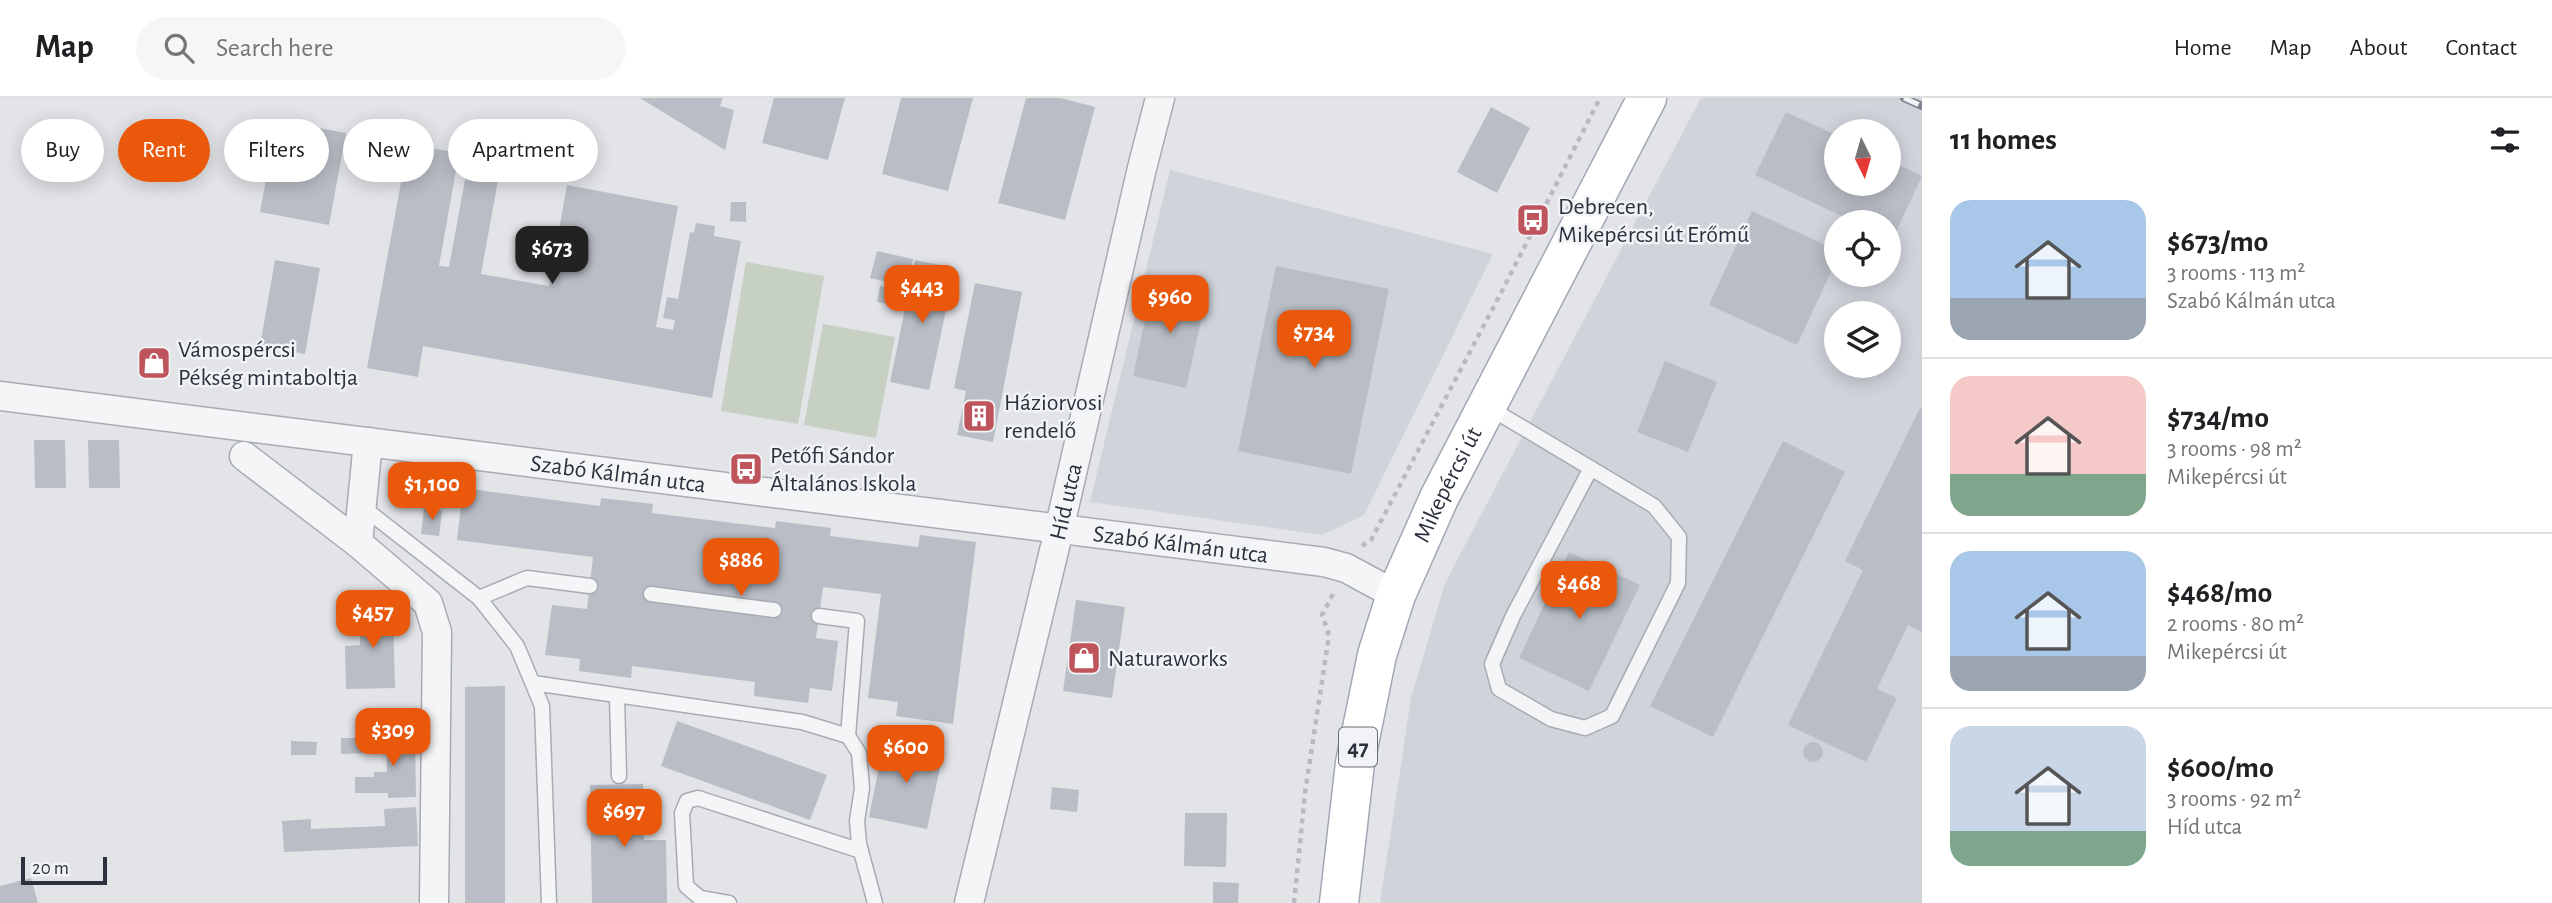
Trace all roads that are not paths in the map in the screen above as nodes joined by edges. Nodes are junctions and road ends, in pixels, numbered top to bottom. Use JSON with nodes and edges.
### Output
{"nodes":[{"id":1,"x":1160,"y":98,"type":"edge"},
{"id":2,"x":1647,"y":98,"type":"edge"},
{"id":3,"x":0,"y":396,"type":"edge"},
{"id":4,"x":1487,"y":406,"type":"junction"},
{"id":5,"x":368,"y":442,"type":"junction"},
{"id":6,"x":244,"y":456,"type":"dead end"},
{"id":7,"x":1591,"y":467,"type":"junction"},
{"id":8,"x":360,"y":505,"type":"junction"},
{"id":9,"x":1059,"y":530,"type":"junction"},
{"id":10,"x":358,"y":543,"type":"junction"},
{"id":11,"x":590,"y":586,"type":"dead end"},
{"id":12,"x":651,"y":594,"type":"dead end"},
{"id":13,"x":1396,"y":595,"type":"junction"},
{"id":14,"x":479,"y":598,"type":"junction"},
{"id":15,"x":774,"y":610,"type":"dead end"},
{"id":16,"x":819,"y":616,"type":"dead end"},
{"id":17,"x":533,"y":684,"type":"junction"},
{"id":18,"x":617,"y":696,"type":"junction"},
{"id":19,"x":848,"y":736,"type":"junction"},
{"id":20,"x":619,"y":776,"type":"dead end"},
{"id":21,"x":861,"y":851,"type":"junction"},
{"id":22,"x":434,"y":903,"type":"edge"},
{"id":23,"x":549,"y":903,"type":"edge"},
{"id":24,"x":729,"y":903,"type":"edge"},
{"id":25,"x":875,"y":903,"type":"edge"},
{"id":26,"x":970,"y":903,"type":"edge"},
{"id":27,"x":1339,"y":903,"type":"edge"}],
"edges":[{"from":1,"to":9,"type":"street","name":"Híd utca"},
{"from":2,"to":4,"type":"main road","name":"Mikepércsi út","number":"47"},
{"from":3,"to":5,"type":"street","name":"Szabó Kálmán utca"},
{"from":4,"to":7,"type":"lane"},
{"from":4,"to":13,"type":"main road","name":"Mikepércsi út","number":"47"},
{"from":5,"to":8,"type":"street"},
{"from":5,"to":9,"type":"street","name":"Szabó Kálmán utca"},
{"from":6,"to":10,"type":"street"},
{"from":7,"to":7,"type":"lane"},
{"from":8,"to":10,"type":"street"},
{"from":8,"to":14,"type":"lane"},
{"from":9,"to":13,"type":"street","name":"Szabó Kálmán utca"},
{"from":9,"to":26,"type":"street","name":"Híd utca"},
{"from":10,"to":22,"type":"street"},
{"from":11,"to":14,"type":"lane"},
{"from":12,"to":15,"type":"lane"},
{"from":13,"to":27,"type":"main road","name":"Mikepércsi út","number":"47"},
{"from":14,"to":17,"type":"lane"},
{"from":16,"to":19,"type":"lane"},
{"from":17,"to":18,"type":"lane"},
{"from":17,"to":23,"type":"lane"},
{"from":18,"to":19,"type":"lane"},
{"from":18,"to":20,"type":"lane"},
{"from":19,"to":21,"type":"lane"},
{"from":21,"to":24,"type":"lane"},
{"from":21,"to":25,"type":"lane"}]}
